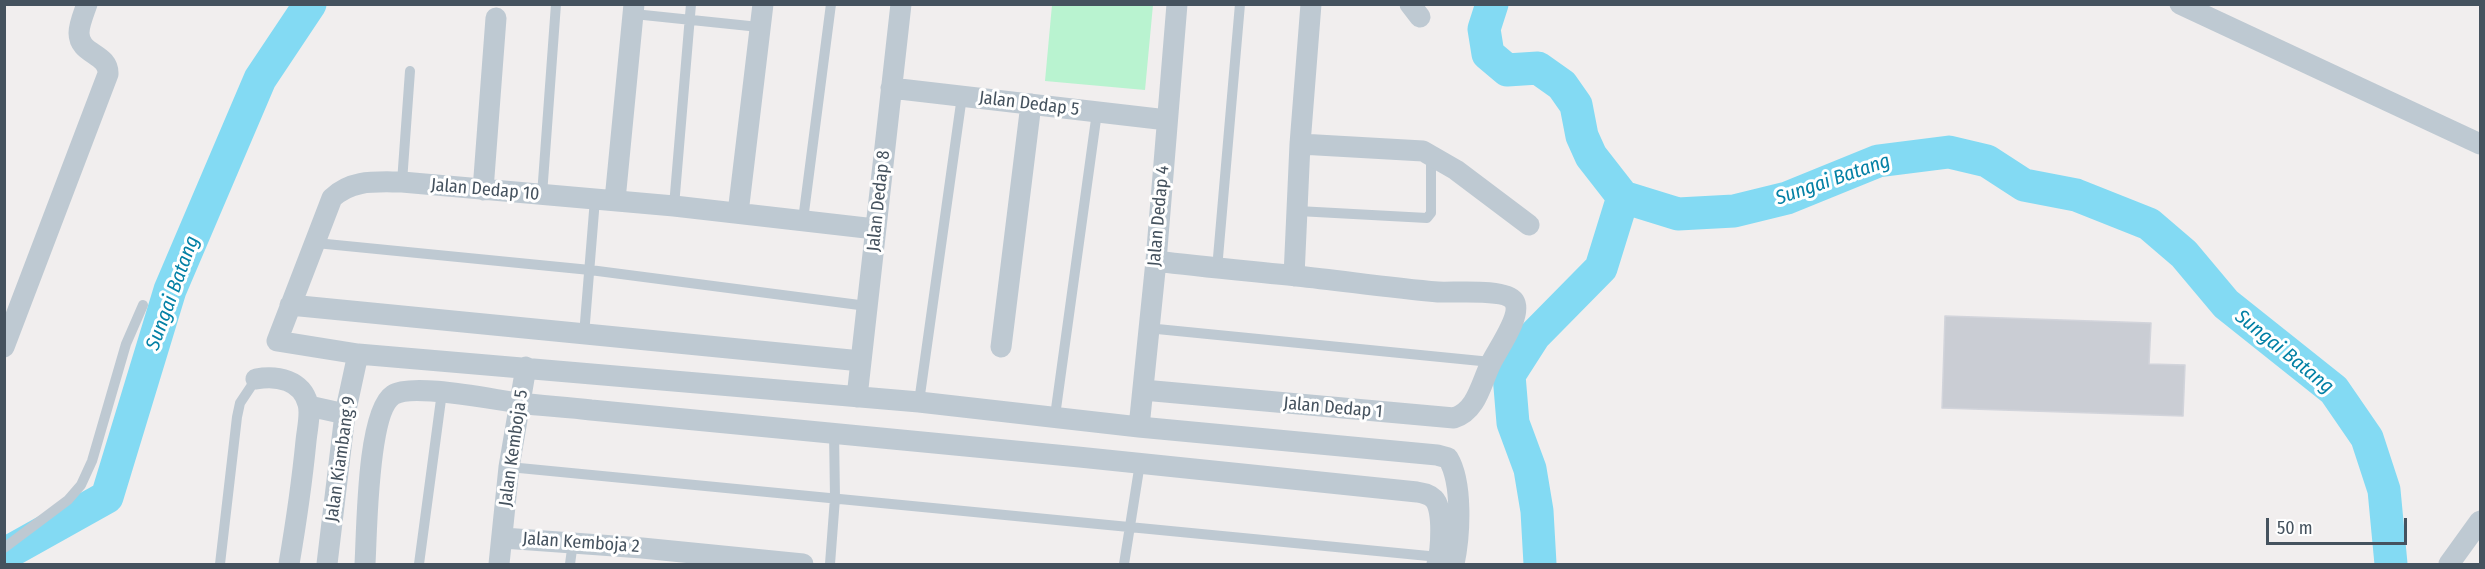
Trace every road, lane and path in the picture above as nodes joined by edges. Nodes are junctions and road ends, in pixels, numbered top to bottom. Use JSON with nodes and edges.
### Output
{"nodes":[{"id":1,"x":87,"y":4,"type":"edge"},
{"id":2,"x":556,"y":4,"type":"edge"},
{"id":3,"x":691,"y":4,"type":"edge"},
{"id":4,"x":763,"y":4,"type":"edge"},
{"id":5,"x":831,"y":4,"type":"edge"},
{"id":6,"x":901,"y":4,"type":"edge"},
{"id":7,"x":1177,"y":4,"type":"edge"},
{"id":8,"x":1240,"y":4,"type":"edge"},
{"id":9,"x":1311,"y":4,"type":"edge"},
{"id":10,"x":2180,"y":4,"type":"edge"},
{"id":11,"x":634,"y":9,"type":"edge"},
{"id":12,"x":496,"y":18,"type":"dead end"},
{"id":13,"x":690,"y":19,"type":"junction"},
{"id":14,"x":759,"y":27,"type":"junction"},
{"id":15,"x":410,"y":71,"type":"dead end"},
{"id":16,"x":891,"y":87,"type":"junction"},
{"id":17,"x":963,"y":96,"type":"junction"},
{"id":18,"x":1031,"y":104,"type":"junction"},
{"id":19,"x":1097,"y":112,"type":"junction"},
{"id":20,"x":1167,"y":120,"type":"junction"},
{"id":21,"x":1300,"y":144,"type":"junction"},
{"id":22,"x":2481,"y":144,"type":"edge"},
{"id":23,"x":1431,"y":155,"type":"junction"},
{"id":24,"x":402,"y":182,"type":"junction"},
{"id":25,"x":483,"y":190,"type":"junction"},
{"id":26,"x":542,"y":195,"type":"junction"},
{"id":27,"x":605,"y":200,"type":"junction"},
{"id":28,"x":674,"y":206,"type":"junction"},
{"id":29,"x":1298,"y":211,"type":"junction"},
{"id":30,"x":738,"y":213,"type":"junction"},
{"id":31,"x":802,"y":220,"type":"junction"},
{"id":32,"x":1529,"y":225,"type":"dead end"},
{"id":33,"x":876,"y":229,"type":"junction"},
{"id":34,"x":316,"y":243,"type":"junction"},
{"id":35,"x":1156,"y":261,"type":"junction"},
{"id":36,"x":1217,"y":269,"type":"junction"},
{"id":37,"x":590,"y":270,"type":"junction"},
{"id":38,"x":1294,"y":276,"type":"junction"},
{"id":39,"x":142,"y":305,"type":"dead end"},
{"id":40,"x":290,"y":305,"type":"junction"},
{"id":41,"x":867,"y":306,"type":"junction"},
{"id":42,"x":1147,"y":328,"type":"junction"},
{"id":43,"x":584,"y":335,"type":"junction"},
{"id":44,"x":4,"y":347,"type":"edge"},
{"id":45,"x":1001,"y":347,"type":"dead end"},
{"id":46,"x":358,"y":354,"type":"junction"},
{"id":47,"x":861,"y":361,"type":"junction"},
{"id":48,"x":1491,"y":362,"type":"junction"},
{"id":49,"x":526,"y":367,"type":"junction"},
{"id":50,"x":256,"y":379,"type":"joint"},
{"id":51,"x":1143,"y":390,"type":"junction"},
{"id":52,"x":442,"y":392,"type":"junction"},
{"id":53,"x":857,"y":397,"type":"junction"},
{"id":54,"x":919,"y":402,"type":"junction"},
{"id":55,"x":520,"y":403,"type":"junction"},
{"id":56,"x":309,"y":406,"type":"junction"},
{"id":57,"x":345,"y":414,"type":"junction"},
{"id":58,"x":1054,"y":416,"type":"junction"},
{"id":59,"x":1139,"y":427,"type":"junction"},
{"id":60,"x":834,"y":432,"type":"junction"},
{"id":61,"x":1140,"y":463,"type":"junction"},
{"id":62,"x":509,"y":467,"type":"junction"},
{"id":63,"x":835,"y":498,"type":"junction"},
{"id":64,"x":300,"y":500,"type":"junction"},
{"id":65,"x":333,"y":505,"type":"junction"},
{"id":66,"x":2481,"y":520,"type":"edge"},
{"id":67,"x":1128,"y":528,"type":"junction"},
{"id":68,"x":502,"y":538,"type":"junction"},
{"id":69,"x":573,"y":542,"type":"junction"},
{"id":70,"x":4,"y":548,"type":"edge"},
{"id":71,"x":640,"y":556,"type":"edge"},
{"id":72,"x":705,"y":559,"type":"edge"},
{"id":73,"x":1443,"y":562,"type":"edge"},
{"id":74,"x":780,"y":563,"type":"edge"},
{"id":75,"x":219,"y":564,"type":"edge"},
{"id":76,"x":289,"y":564,"type":"edge"},
{"id":77,"x":327,"y":564,"type":"edge"},
{"id":78,"x":365,"y":564,"type":"edge"},
{"id":79,"x":419,"y":564,"type":"edge"},
{"id":80,"x":499,"y":564,"type":"edge"},
{"id":81,"x":570,"y":564,"type":"edge"},
{"id":82,"x":803,"y":564,"type":"edge"},
{"id":83,"x":830,"y":564,"type":"edge"},
{"id":84,"x":1124,"y":564,"type":"edge"},
{"id":85,"x":2449,"y":564,"type":"edge"}],
"edges":[{"from":1,"to":44,"type":"street"},
{"from":2,"to":26,"type":"lane"},
{"from":3,"to":13,"type":"lane"},
{"from":4,"to":14,"type":"street"},
{"from":5,"to":31,"type":"lane"},
{"from":6,"to":16,"type":"street","name":"Jalan Dedap 8"},
{"from":7,"to":20,"type":"street","name":"Jalan Dedap 4"},
{"from":8,"to":36,"type":"lane"},
{"from":9,"to":21,"type":"street"},
{"from":10,"to":22,"type":"street"},
{"from":11,"to":13,"type":"lane"},
{"from":11,"to":27,"type":"street"},
{"from":12,"to":25,"type":"street"},
{"from":13,"to":14,"type":"lane"},
{"from":13,"to":28,"type":"lane"},
{"from":14,"to":30,"type":"street"},
{"from":15,"to":24,"type":"lane"},
{"from":16,"to":17,"type":"street","name":"Jalan Dedap 5"},
{"from":16,"to":33,"type":"street","name":"Jalan Dedap 8"},
{"from":17,"to":18,"type":"street","name":"Jalan Dedap 5"},
{"from":17,"to":54,"type":"lane"},
{"from":18,"to":19,"type":"street","name":"Jalan Dedap 5"},
{"from":18,"to":45,"type":"street"},
{"from":19,"to":20,"type":"street","name":"Jalan Dedap 5"},
{"from":19,"to":58,"type":"lane"},
{"from":20,"to":35,"type":"street","name":"Jalan Dedap 4"},
{"from":21,"to":23,"type":"street"},
{"from":21,"to":29,"type":"street"},
{"from":23,"to":29,"type":"lane"},
{"from":23,"to":32,"type":"street"},
{"from":24,"to":25,"type":"street","name":"Jalan Dedap 10"},
{"from":24,"to":34,"type":"street","name":"Jalan Dedap 10"},
{"from":25,"to":26,"type":"street","name":"Jalan Dedap 10"},
{"from":26,"to":27,"type":"street","name":"Jalan Dedap 10"},
{"from":27,"to":28,"type":"street","name":"Jalan Dedap 10"},
{"from":27,"to":37,"type":"lane"},
{"from":28,"to":30,"type":"street","name":"Jalan Dedap 10"},
{"from":29,"to":38,"type":"street"},
{"from":30,"to":31,"type":"street","name":"Jalan Dedap 10"},
{"from":31,"to":33,"type":"street","name":"Jalan Dedap 10"},
{"from":33,"to":41,"type":"street","name":"Jalan Dedap 8"},
{"from":34,"to":37,"type":"lane"},
{"from":34,"to":40,"type":"street","name":"Jalan Dedap 10"},
{"from":35,"to":36,"type":"street","name":"Jalan Dedap 1"},
{"from":35,"to":42,"type":"street","name":"Jalan Dedap 4"},
{"from":36,"to":38,"type":"street","name":"Jalan Dedap 1"},
{"from":37,"to":41,"type":"lane"},
{"from":37,"to":43,"type":"lane"},
{"from":38,"to":48,"type":"street","name":"Jalan Dedap 1"},
{"from":39,"to":70,"type":"lane"},
{"from":40,"to":43,"type":"street"},
{"from":40,"to":46,"type":"street","name":"Jalan Dedap 10"},
{"from":41,"to":47,"type":"street","name":"Jalan Dedap 8"},
{"from":42,"to":48,"type":"lane"},
{"from":42,"to":51,"type":"street","name":"Jalan Dedap 4"},
{"from":43,"to":47,"type":"street"},
{"from":46,"to":49,"type":"street"},
{"from":46,"to":57,"type":"street","name":"Jalan Kiambang 9"},
{"from":47,"to":53,"type":"street","name":"Jalan Dedap 8"},
{"from":48,"to":51,"type":"street","name":"Jalan Dedap 1"},
{"from":49,"to":53,"type":"street"},
{"from":49,"to":55,"type":"street","name":"Jalan Kemboja 5"},
{"from":50,"to":56,"type":"street"},
{"from":50,"to":75,"type":"lane"},
{"from":51,"to":59,"type":"street","name":"Jalan Dedap 4"},
{"from":52,"to":55,"type":"street"},
{"from":52,"to":78,"type":"street"},
{"from":52,"to":79,"type":"lane"},
{"from":53,"to":54,"type":"street"},
{"from":54,"to":58,"type":"street"},
{"from":55,"to":60,"type":"street"},
{"from":55,"to":62,"type":"street","name":"Jalan Kemboja 5"},
{"from":56,"to":57,"type":"street"},
{"from":56,"to":64,"type":"street"},
{"from":57,"to":65,"type":"street","name":"Jalan Kiambang 9"},
{"from":58,"to":59,"type":"street"},
{"from":59,"to":73,"type":"street"},
{"from":60,"to":61,"type":"street"},
{"from":60,"to":63,"type":"lane"},
{"from":61,"to":67,"type":"lane"},
{"from":61,"to":73,"type":"street"},
{"from":62,"to":63,"type":"lane"},
{"from":62,"to":68,"type":"street","name":"Jalan Kemboja 5"},
{"from":63,"to":67,"type":"lane"},
{"from":63,"to":83,"type":"lane"},
{"from":64,"to":65,"type":"street"},
{"from":64,"to":76,"type":"street"},
{"from":65,"to":77,"type":"street","name":"Jalan Kiambang 9"},
{"from":66,"to":85,"type":"street"},
{"from":67,"to":73,"type":"lane"},
{"from":67,"to":84,"type":"lane"},
{"from":68,"to":69,"type":"street","name":"Jalan Kemboja 2"},
{"from":68,"to":80,"type":"street","name":"Jalan Kemboja 5"},
{"from":69,"to":71,"type":"street","name":"Jalan Kemboja 2"},
{"from":69,"to":81,"type":"lane"},
{"from":71,"to":72,"type":"street","name":"Jalan Kemboja 2"},
{"from":72,"to":74,"type":"street","name":"Jalan Kemboja 2"},
{"from":74,"to":82,"type":"street","name":"Jalan Kemboja 2"}]}
